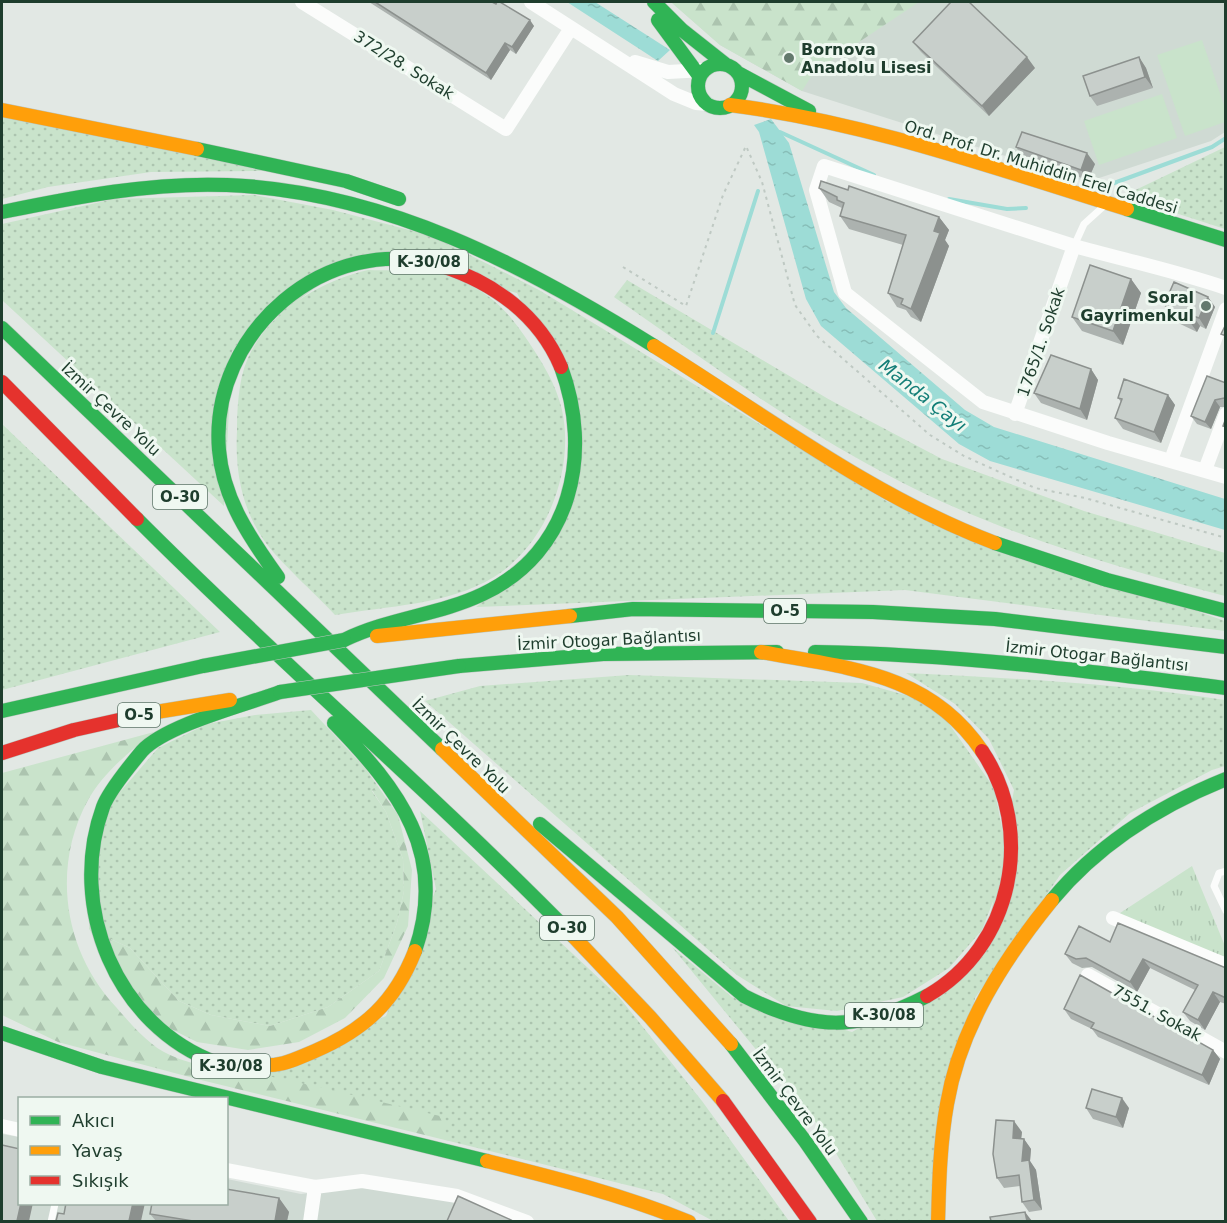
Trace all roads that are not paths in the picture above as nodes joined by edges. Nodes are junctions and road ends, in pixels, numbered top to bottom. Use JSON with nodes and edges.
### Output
{"nodes":[{"id":1,"x":302,"y":2,"type":"edge"},
{"id":2,"x":531,"y":2,"type":"edge"},
{"id":3,"x":644,"y":2,"type":"edge"},
{"id":4,"x":654,"y":2,"type":"edge"},
{"id":5,"x":572,"y":28,"type":"junction"},
{"id":6,"x":608,"y":51,"type":"junction"},
{"id":7,"x":726,"y":64,"type":"junction"},
{"id":8,"x":700,"y":73,"type":"junction"},
{"id":9,"x":738,"y":73,"type":"junction"},
{"id":10,"x":708,"y":104,"type":"junction"},
{"id":11,"x":730,"y":105,"type":"junction"},
{"id":12,"x":2,"y":110,"type":"edge"},
{"id":13,"x":846,"y":129,"type":"junction"},
{"id":14,"x":1107,"y":203,"type":"junction"},
{"id":15,"x":414,"y":204,"type":"dead end"},
{"id":16,"x":2,"y":212,"type":"edge"},
{"id":17,"x":478,"y":234,"type":"dead end"},
{"id":18,"x":1226,"y":240,"type":"edge"},
{"id":19,"x":1074,"y":246,"type":"junction"},
{"id":20,"x":537,"y":275,"type":"junction"},
{"id":21,"x":1226,"y":288,"type":"edge"},
{"id":22,"x":1226,"y":309,"type":"edge"},
{"id":23,"x":2,"y":328,"type":"edge"},
{"id":24,"x":2,"y":382,"type":"edge"},
{"id":25,"x":1015,"y":414,"type":"junction"},
{"id":26,"x":1226,"y":414,"type":"edge"},
{"id":27,"x":1171,"y":460,"type":"junction"},
{"id":28,"x":1205,"y":470,"type":"junction"},
{"id":29,"x":1226,"y":477,"type":"edge"},
{"id":30,"x":1226,"y":611,"type":"edge"},
{"id":31,"x":344,"y":640,"type":"junction"},
{"id":32,"x":1226,"y":647,"type":"edge"},
{"id":33,"x":761,"y":652,"type":"junction"},
{"id":34,"x":290,"y":664,"type":"junction"},
{"id":35,"x":355,"y":668,"type":"junction"},
{"id":36,"x":1226,"y":688,"type":"edge"},
{"id":37,"x":280,"y":692,"type":"junction"},
{"id":38,"x":2,"y":711,"type":"edge"},
{"id":39,"x":409,"y":719,"type":"junction"},
{"id":40,"x":2,"y":753,"type":"edge"},
{"id":41,"x":1226,"y":779,"type":"edge"},
{"id":42,"x":80,"y":838,"type":"dead end"},
{"id":43,"x":1226,"y":870,"type":"edge"},
{"id":44,"x":1226,"y":911,"type":"edge"},
{"id":45,"x":1113,"y":918,"type":"dead end"},
{"id":46,"x":1226,"y":965,"type":"edge"},
{"id":47,"x":1088,"y":975,"type":"dead end"},
{"id":48,"x":111,"y":994,"type":"dead end"},
{"id":49,"x":2,"y":1033,"type":"edge"},
{"id":50,"x":1226,"y":1052,"type":"edge"},
{"id":51,"x":46,"y":1063,"type":"dead end"},
{"id":52,"x":211,"y":1097,"type":"edge"},
{"id":53,"x":226,"y":1097,"type":"edge"},
{"id":54,"x":228,"y":1098,"type":"edge"},
{"id":55,"x":228,"y":1100,"type":"edge"},
{"id":56,"x":292,"y":1113,"type":"junction"},
{"id":57,"x":2,"y":1126,"type":"edge"},
{"id":58,"x":18,"y":1130,"type":"edge"},
{"id":59,"x":228,"y":1170,"type":"edge"},
{"id":60,"x":315,"y":1187,"type":"junction"},
{"id":61,"x":55,"y":1205,"type":"edge"},
{"id":62,"x":51,"y":1221,"type":"edge"},
{"id":63,"x":309,"y":1221,"type":"edge"},
{"id":64,"x":527,"y":1221,"type":"edge"},
{"id":65,"x":688,"y":1221,"type":"edge"},
{"id":66,"x":810,"y":1221,"type":"edge"},
{"id":67,"x":861,"y":1221,"type":"edge"},
{"id":68,"x":938,"y":1221,"type":"edge"}],
"edges":[{"from":1,"to":5,"type":"street","name":"372/28. Sokak"},
{"from":2,"to":5,"type":"street"},
{"from":3,"to":8,"type":"main road"},
{"from":4,"to":7,"type":"main road"},
{"from":5,"to":6,"type":"street"},
{"from":6,"to":8,"type":"street"},
{"from":6,"to":10,"type":"street"},
{"from":7,"to":8,"type":"main road"},
{"from":7,"to":9,"type":"main road"},
{"from":8,"to":10,"type":"main road"},
{"from":9,"to":11,"type":"main road"},
{"from":9,"to":13,"type":"main road","name":"Ord. Prof. Dr. Muhiddin Erel Caddesi"},
{"from":10,"to":11,"type":"main road"},
{"from":11,"to":13,"type":"main road","name":"Ord. Prof. Dr. Muhiddin Erel Caddesi"},
{"from":12,"to":15,"type":"main road"},
{"from":13,"to":14,"type":"main road","name":"Ord. Prof. Dr. Muhiddin Erel Caddesi"},
{"from":14,"to":18,"type":"main road","name":"Ord. Prof. Dr. Muhiddin Erel Caddesi"},
{"from":14,"to":19,"type":"lane"},
{"from":16,"to":20,"type":"main road"},
{"from":17,"to":20,"type":"main road","number":"K-30/08"},
{"from":19,"to":21,"type":"street"},
{"from":19,"to":25,"type":"street","name":"1765/1. Sokak"},
{"from":19,"to":25,"type":"street"},
{"from":20,"to":30,"type":"main road"},
{"from":22,"to":27,"type":"street"},
{"from":23,"to":35,"type":"main road","name":"İzmir Çevre Yolu","number":"O-30"},
{"from":24,"to":34,"type":"main road","number":"O-30"},
{"from":25,"to":27,"type":"street","name":"1765/1. Sokak"},
{"from":26,"to":28,"type":"street"},
{"from":27,"to":28,"type":"street","name":"1765/1. Sokak"},
{"from":28,"to":29,"type":"street","name":"1765/1. Sokak"},
{"from":31,"to":32,"type":"main road","name":"İzmir Otogar Bağlantısı","number":"O-5"},
{"from":31,"to":35,"type":"main road","number":"K-30/08"},
{"from":31,"to":38,"type":"main road","number":"O-5","bridge":true},
{"from":33,"to":36,"type":"main road","name":"İzmir Otogar Bağlantısı","number":"O-5"},
{"from":33,"to":37,"type":"main road","name":"İzmir Otogar Bağlantısı","number":"O-5","bridge":true},
{"from":33,"to":39,"type":"main road","number":"K-30/08"},
{"from":34,"to":48,"type":"main road","number":"K-30/08"},
{"from":34,"to":66,"type":"main road","number":"O-30"},
{"from":35,"to":39,"type":"main road","name":"İzmir Çevre Yolu","number":"O-30"},
{"from":37,"to":40,"type":"main road","name":"İzmir Otogar Bağlantısı","number":"O-5"},
{"from":37,"to":42,"type":"main road"},
{"from":39,"to":67,"type":"main road","name":"İzmir Çevre Yolu","number":"O-30"},
{"from":41,"to":68,"type":"main road"},
{"from":43,"to":44,"type":"lane"},
{"from":45,"to":46,"type":"street"},
{"from":47,"to":50,"type":"street","name":"7551. Sokak"},
{"from":49,"to":53,"type":"main road","number":"K-30/08"},
{"from":51,"to":52,"type":"main road","number":"K-30/08"},
{"from":54,"to":56,"type":"main road","number":"K-30/08"},
{"from":55,"to":56,"type":"main road","number":"K-30/08"},
{"from":56,"to":65,"type":"main road","number":"K-30/08"},
{"from":57,"to":58,"type":"street"},
{"from":59,"to":60,"type":"street"},
{"from":60,"to":63,"type":"street"},
{"from":60,"to":64,"type":"street"},
{"from":61,"to":62,"type":"lane"}]}
